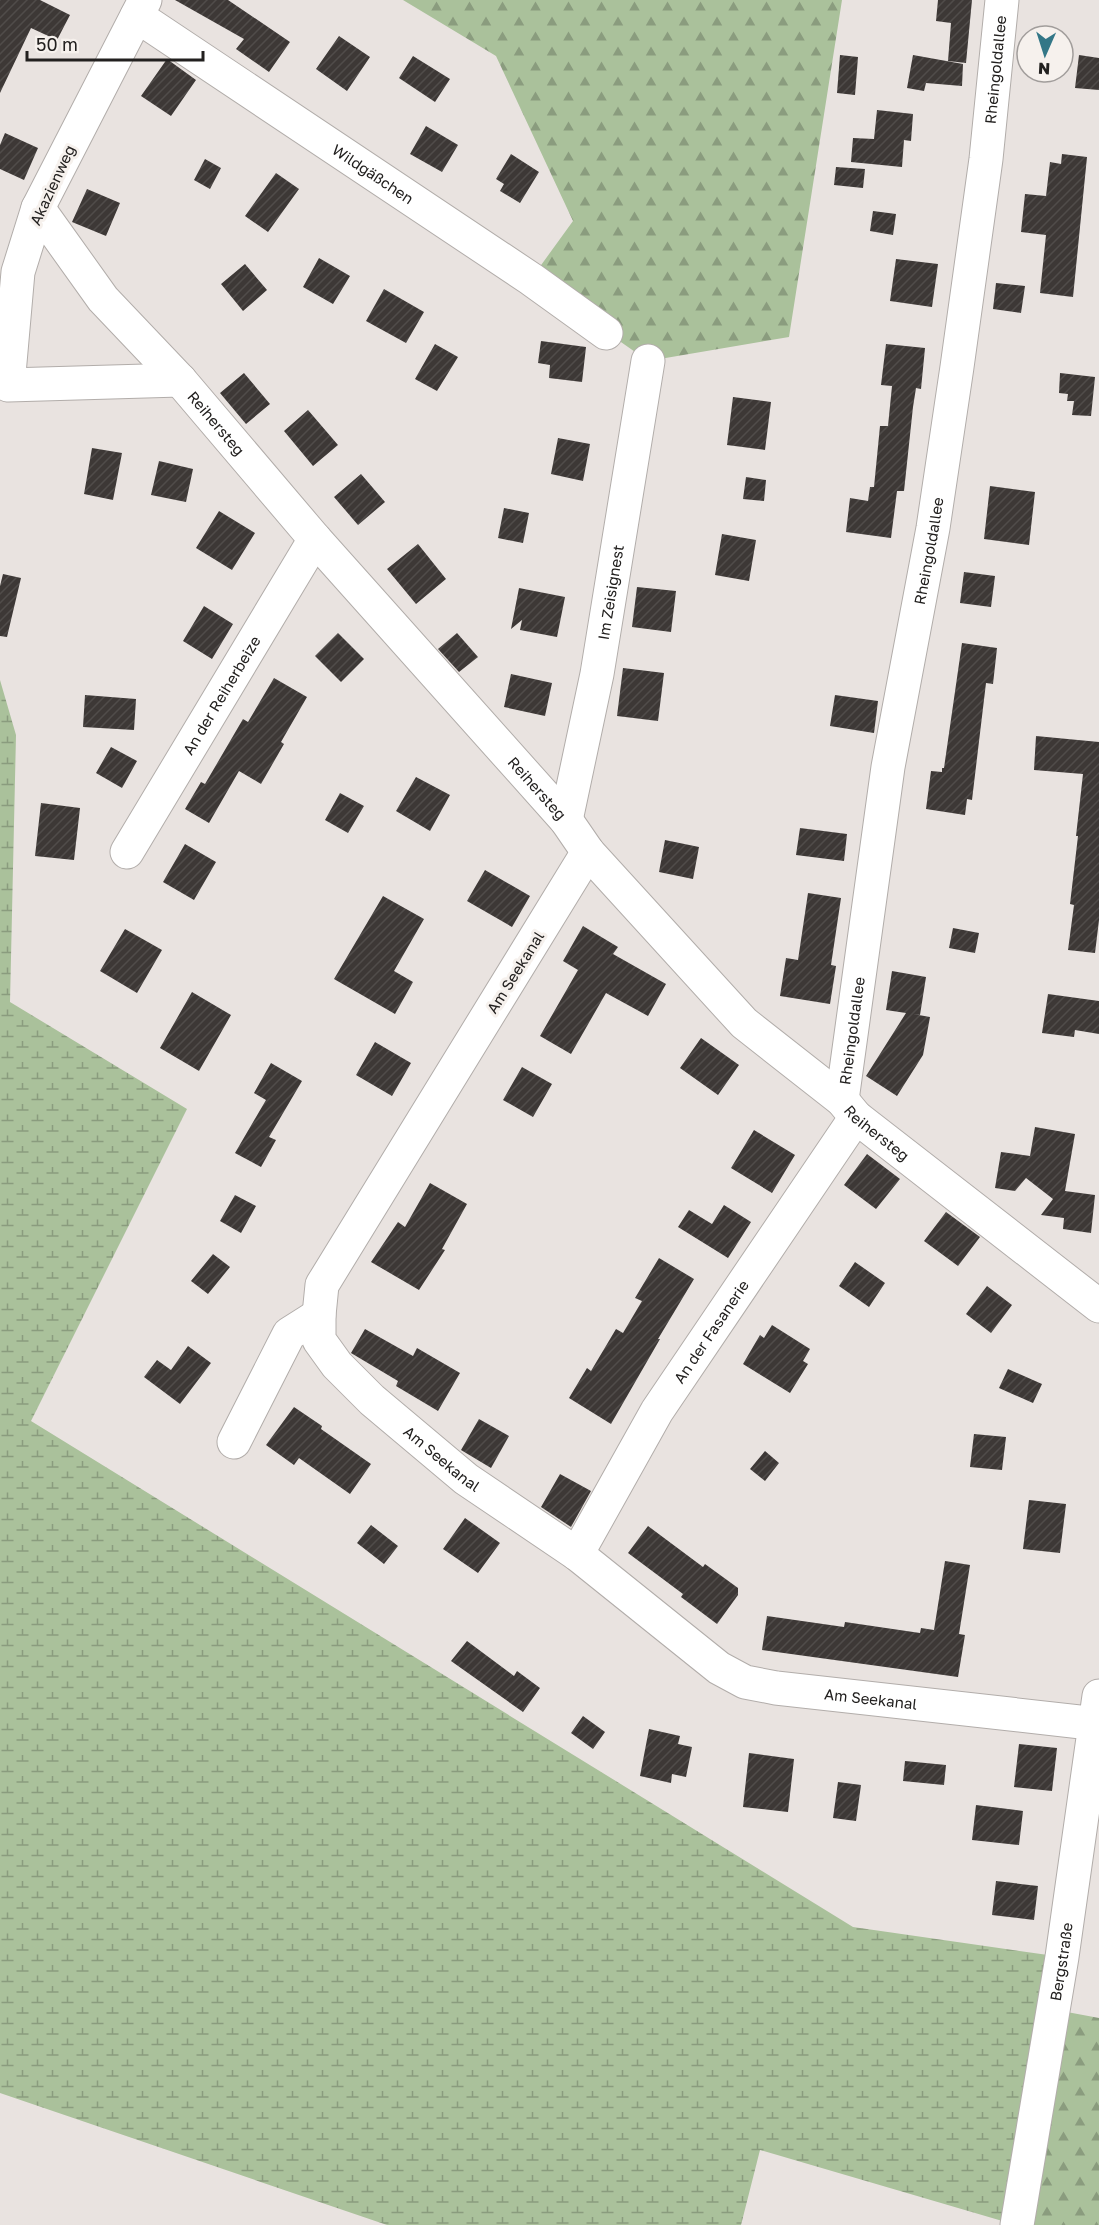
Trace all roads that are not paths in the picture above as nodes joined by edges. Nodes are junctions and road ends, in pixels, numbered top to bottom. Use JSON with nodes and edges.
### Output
{"nodes":[{"id":1,"x":1002,"y":0,"type":"edge"},
{"id":2,"x":141,"y":8,"type":"edge"},
{"id":3,"x":38,"y":208,"type":"junction"},
{"id":4,"x":606,"y":333,"type":"dead end"},
{"id":5,"x":648,"y":361,"type":"dead end"},
{"id":6,"x":180,"y":380,"type":"junction"},
{"id":7,"x":315,"y":539,"type":"junction"},
{"id":8,"x":566,"y":820,"type":"junction"},
{"id":9,"x":127,"y":852,"type":"dead end"},
{"id":10,"x":588,"y":852,"type":"junction"},
{"id":11,"x":849,"y":1108,"type":"junction"},
{"id":12,"x":1099,"y":1306,"type":"edge"},
{"id":13,"x":319,"y":1315,"type":"junction"},
{"id":14,"x":234,"y":1442,"type":"dead end"},
{"id":15,"x":578,"y":1554,"type":"junction"},
{"id":16,"x":1098,"y":1715,"type":"edge"},
{"id":17,"x":1017,"y":2225,"type":"edge"}],
"edges":[{"from":1,"to":11,"type":"street","name":"Rheingoldallee"},
{"from":2,"to":3,"type":"street","name":"Akazienweg"},
{"from":2,"to":4,"type":"street","name":"Wildgäßchen"},
{"from":3,"to":6,"type":"street","name":"Reihersteg"},
{"from":3,"to":6,"type":"street","name":"Akazienweg"},
{"from":5,"to":8,"type":"street","name":"Im Zeisignest"},
{"from":6,"to":7,"type":"street","name":"Reihersteg"},
{"from":7,"to":8,"type":"street","name":"Reihersteg"},
{"from":7,"to":9,"type":"street","name":"An der Reiherbeize"},
{"from":8,"to":10,"type":"street","name":"Reihersteg"},
{"from":10,"to":11,"type":"street","name":"Reihersteg"},
{"from":10,"to":13,"type":"street","name":"Am Seekanal"},
{"from":11,"to":12,"type":"street","name":"Reihersteg"},
{"from":11,"to":15,"type":"street","name":"An der Fasanerie"},
{"from":13,"to":14,"type":"street"},
{"from":13,"to":15,"type":"street","name":"Am Seekanal"},
{"from":15,"to":16,"type":"street","name":"Am Seekanal"},
{"from":16,"to":17,"type":"street","name":"Bergstraße"}]}
